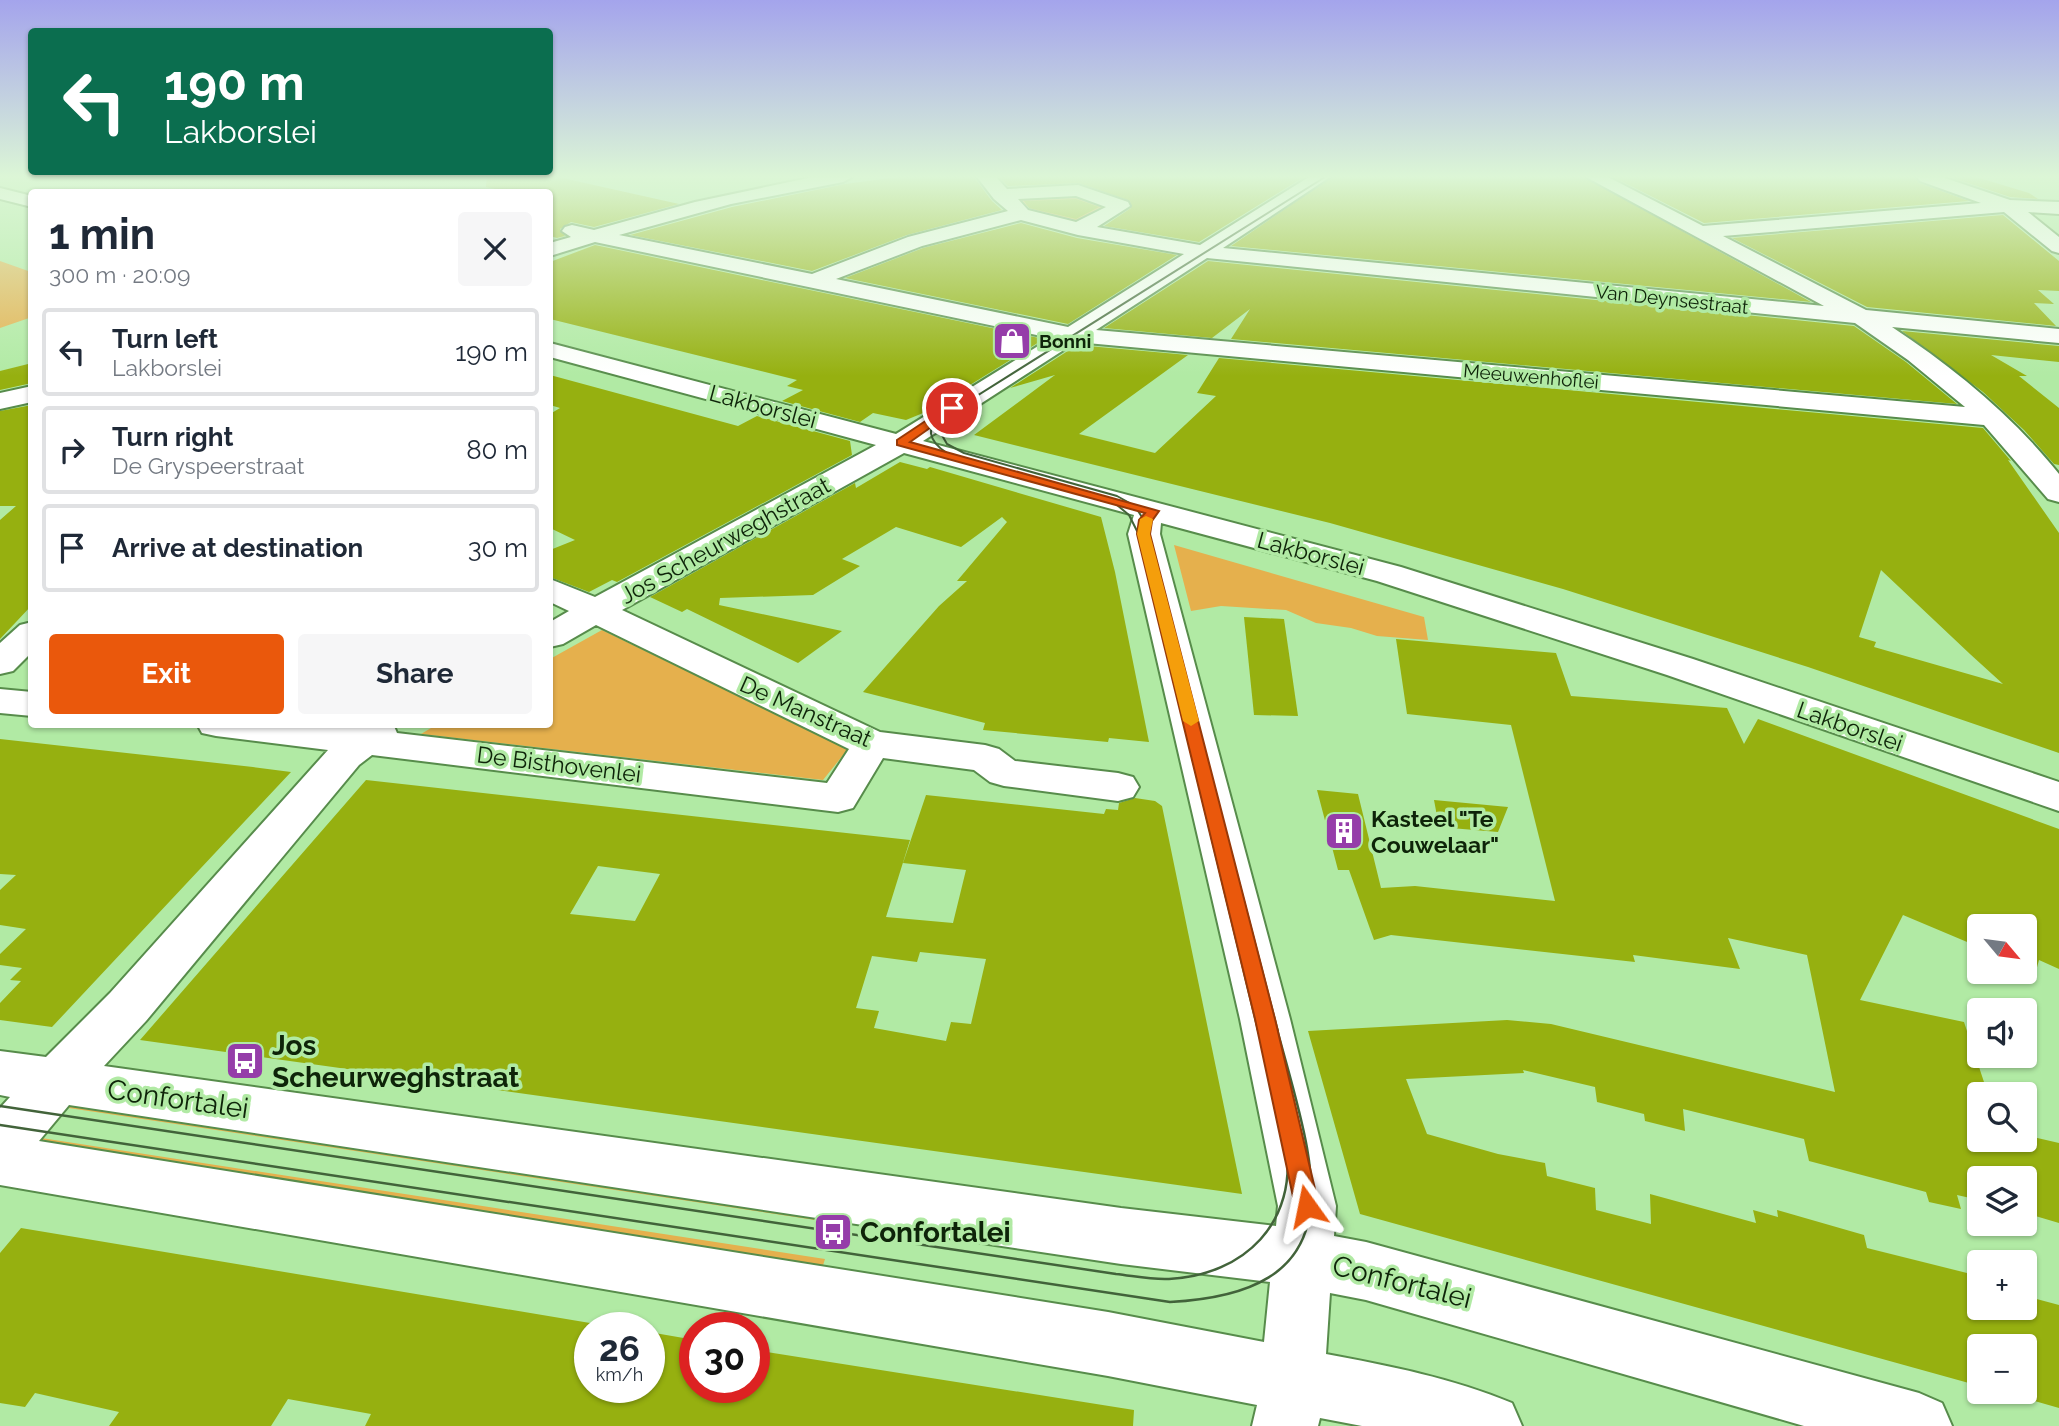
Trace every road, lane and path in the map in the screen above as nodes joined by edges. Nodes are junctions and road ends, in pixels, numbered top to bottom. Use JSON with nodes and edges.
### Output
{"nodes":[{"id":1,"x":633,"y":244,"type":"edge"},
{"id":2,"x":906,"y":244,"type":"edge"},
{"id":3,"x":1156,"y":244,"type":"edge"},
{"id":4,"x":1215,"y":244,"type":"edge"},
{"id":5,"x":1722,"y":244,"type":"edge"},
{"id":6,"x":1202,"y":252,"type":"junction"},
{"id":7,"x":813,"y":282,"type":"junction"},
{"id":8,"x":1862,"y":317,"type":"junction"},
{"id":9,"x":1069,"y":334,"type":"junction"},
{"id":10,"x":2059,"y":337,"type":"edge"},
{"id":11,"x":553,"y":351,"type":"edge"},
{"id":12,"x":28,"y":395,"type":"edge"},
{"id":13,"x":0,"y":401,"type":"edge"},
{"id":14,"x":28,"y":410,"type":"edge"},
{"id":15,"x":0,"y":416,"type":"edge"},
{"id":16,"x":1994,"y":418,"type":"junction"},
{"id":17,"x":901,"y":443,"type":"junction"},
{"id":18,"x":2059,"y":493,"type":"edge"},
{"id":19,"x":1153,"y":511,"type":"junction"},
{"id":20,"x":553,"y":590,"type":"edge"},
{"id":21,"x":595,"y":611,"type":"junction"},
{"id":22,"x":553,"y":634,"type":"edge"},
{"id":23,"x":28,"y":636,"type":"edge"},
{"id":24,"x":0,"y":663,"type":"edge"},
{"id":25,"x":0,"y":701,"type":"edge"},
{"id":26,"x":28,"y":704,"type":"edge"},
{"id":27,"x":288,"y":728,"type":"edge"},
{"id":28,"x":377,"y":733,"type":"edge"},
{"id":29,"x":872,"y":744,"type":"junction"},
{"id":30,"x":1118,"y":787,"type":"dead end"},
{"id":31,"x":2059,"y":797,"type":"edge"},
{"id":32,"x":0,"y":1073,"type":"edge"},
{"id":33,"x":57,"y":1081,"type":"junction"},
{"id":34,"x":0,"y":1147,"type":"edge"},
{"id":35,"x":0,"y":1160,"type":"edge"},
{"id":36,"x":1303,"y":1259,"type":"junction"},
{"id":37,"x":1288,"y":1403,"type":"edge"},
{"id":38,"x":1489,"y":1426,"type":"edge"},
{"id":39,"x":1919,"y":1426,"type":"edge"}],
"edges":[{"from":1,"to":7,"type":"street","name":"Meeuwenhoflei"},
{"from":2,"to":7,"type":"street"},
{"from":3,"to":6,"type":"street","name":"Van Deynsestraat"},
{"from":4,"to":6,"type":"street","name":"Jos Scheurweghstraat"},
{"from":5,"to":8,"type":"street"},
{"from":6,"to":8,"type":"street","name":"Van Deynsestraat"},
{"from":6,"to":9,"type":"street","name":"Jos Scheurweghstraat"},
{"from":7,"to":9,"type":"street","name":"Meeuwenhoflei"},
{"from":8,"to":10,"type":"street","name":"Van Deynsestraat"},
{"from":8,"to":16,"type":"street"},
{"from":9,"to":16,"type":"street","name":"Meeuwenhoflei"},
{"from":9,"to":17,"type":"street","name":"Jos Scheurweghstraat"},
{"from":11,"to":17,"type":"street","name":"Lakborslei"},
{"from":12,"to":13,"type":"street"},
{"from":14,"to":15,"type":"street"},
{"from":16,"to":18,"type":"street"},
{"from":17,"to":19,"type":"street","name":"Lakborslei"},
{"from":17,"to":21,"type":"street","name":"Jos Scheurweghstraat"},
{"from":19,"to":31,"type":"street","name":"Lakborslei"},
{"from":19,"to":36,"type":"street"},
{"from":20,"to":21,"type":"street","name":"De Manstraat"},
{"from":21,"to":22,"type":"street","name":"Jos Scheurweghstraat"},
{"from":21,"to":29,"type":"street","name":"De Manstraat"},
{"from":23,"to":24,"type":"street"},
{"from":25,"to":26,"type":"street"},
{"from":27,"to":28,"type":"street","name":"De Bisthovenlei"},
{"from":28,"to":29,"type":"street","name":"De Bisthovenlei"},
{"from":28,"to":33,"type":"street"},
{"from":29,"to":30,"type":"street","name":"De Manstraat"},
{"from":32,"to":33,"type":"street","name":"Confortalei"},
{"from":33,"to":34,"type":"street"},
{"from":33,"to":36,"type":"street","name":"Confortalei"},
{"from":35,"to":37,"type":"street"},
{"from":36,"to":37,"type":"street"},
{"from":36,"to":39,"type":"street","name":"Confortalei"},
{"from":37,"to":38,"type":"street"}]}
